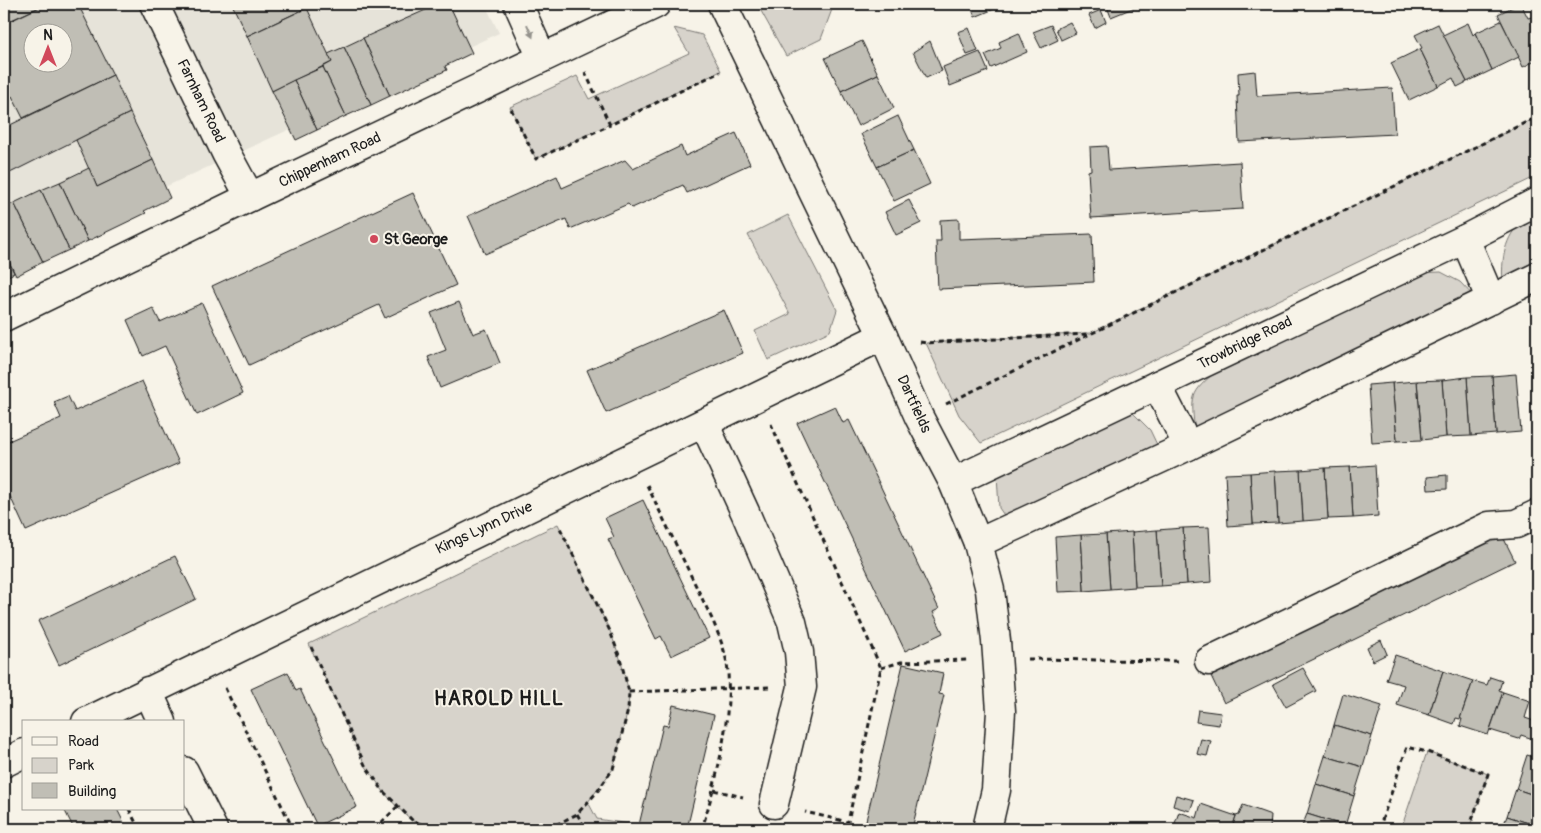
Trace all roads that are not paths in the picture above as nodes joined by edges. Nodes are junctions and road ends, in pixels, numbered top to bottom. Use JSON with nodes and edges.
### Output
{"nodes":[{"id":1,"x":154,"y":4,"type":"edge"},
{"id":2,"x":518,"y":4,"type":"edge"},
{"id":3,"x":656,"y":4,"type":"edge"},
{"id":4,"x":722,"y":4,"type":"edge"},
{"id":5,"x":542,"y":58,"type":"junction"},
{"id":6,"x":250,"y":197,"type":"junction"},
{"id":7,"x":1537,"y":202,"type":"edge"},
{"id":8,"x":1465,"y":239,"type":"junction"},
{"id":9,"x":1537,"y":277,"type":"edge"},
{"id":10,"x":1491,"y":300,"type":"junction"},
{"id":11,"x":4,"y":317,"type":"edge"},
{"id":12,"x":882,"y":336,"type":"junction"},
{"id":13,"x":1157,"y":385,"type":"junction"},
{"id":14,"x":704,"y":423,"type":"junction"},
{"id":15,"x":1188,"y":446,"type":"junction"},
{"id":16,"x":953,"y":482,"type":"junction"},
{"id":17,"x":1527,"y":519,"type":"edge"},
{"id":18,"x":978,"y":543,"type":"junction"},
{"id":19,"x":1209,"y":661,"type":"road end"},
{"id":20,"x":148,"y":691,"type":"junction"},
{"id":21,"x":90,"y":720,"type":"edge"},
{"id":22,"x":161,"y":720,"type":"edge"},
{"id":23,"x":22,"y":754,"type":"edge"},
{"id":24,"x":4,"y":763,"type":"edge"},
{"id":25,"x":185,"y":772,"type":"edge"},
{"id":26,"x":774,"y":804,"type":"dead end"},
{"id":27,"x":214,"y":829,"type":"edge"},
{"id":28,"x":987,"y":829,"type":"edge"}],
"edges":[{"from":1,"to":6,"type":"street","name":"Farnham Road"},
{"from":2,"to":5,"type":"street","one_way":true},
{"from":3,"to":5,"type":"street","name":"Chippenham Road"},
{"from":4,"to":12,"type":"street","name":"Dartfields"},
{"from":5,"to":6,"type":"street","name":"Chippenham Road"},
{"from":6,"to":11,"type":"street","name":"Chippenham Road"},
{"from":7,"to":8,"type":"street","name":"Trowbridge Road"},
{"from":8,"to":10,"type":"street"},
{"from":8,"to":13,"type":"street","name":"Trowbridge Road"},
{"from":9,"to":10,"type":"street"},
{"from":10,"to":15,"type":"street"},
{"from":12,"to":14,"type":"street","name":"Kings Lynn Drive"},
{"from":12,"to":16,"type":"street","name":"Dartfields"},
{"from":13,"to":15,"type":"street"},
{"from":13,"to":16,"type":"street","name":"Trowbridge Road"},
{"from":14,"to":20,"type":"street","name":"Kings Lynn Drive"},
{"from":14,"to":26,"type":"street"},
{"from":15,"to":18,"type":"street"},
{"from":16,"to":18,"type":"street","name":"Dartfields"},
{"from":17,"to":19,"type":"street"},
{"from":18,"to":28,"type":"street","name":"Dartfields"},
{"from":20,"to":21,"type":"street","name":"Kings Lynn Drive"},
{"from":20,"to":22,"type":"street"},
{"from":23,"to":24,"type":"street"},
{"from":25,"to":27,"type":"street"}]}
